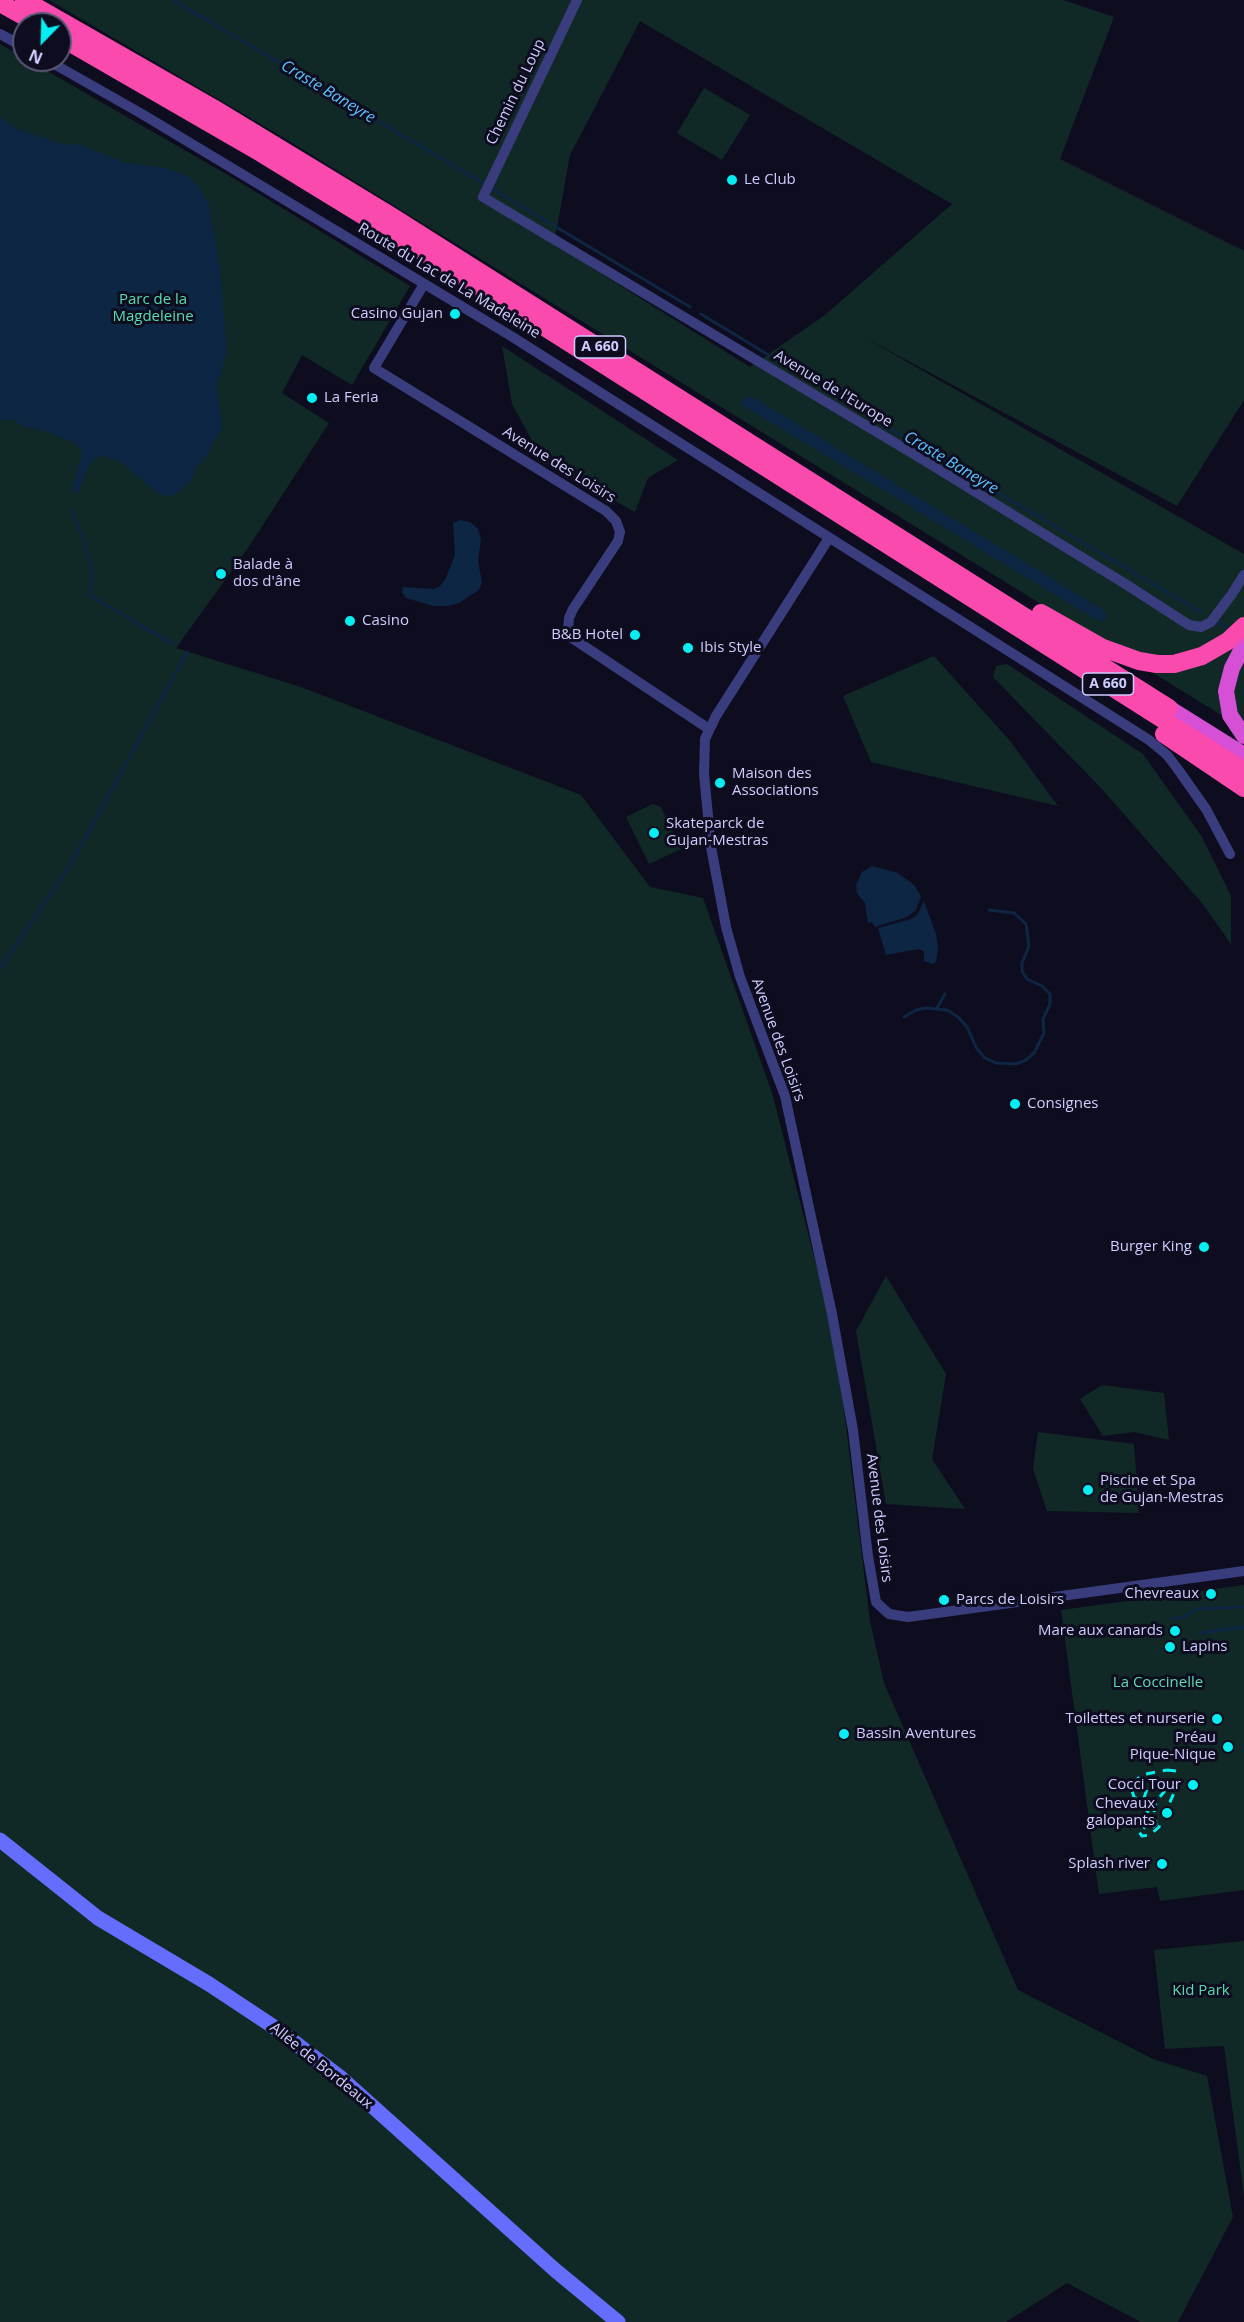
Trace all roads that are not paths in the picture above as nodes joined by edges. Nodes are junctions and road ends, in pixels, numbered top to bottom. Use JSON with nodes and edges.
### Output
{"nodes":[{"id":1,"x":24,"y":0,"type":"edge"},
{"id":2,"x":577,"y":0,"type":"edge"},
{"id":3,"x":0,"y":3,"type":"edge"},
{"id":4,"x":16,"y":12,"type":"edge"},
{"id":5,"x":72,"y":44,"type":"edge"},
{"id":6,"x":68,"y":72,"type":"edge"},
{"id":7,"x":483,"y":197,"type":"joint"},
{"id":8,"x":424,"y":284,"type":"junction"},
{"id":9,"x":763,"y":450,"type":"junction"},
{"id":10,"x":830,"y":538,"type":"junction"},
{"id":11,"x":1244,"y":574,"type":"edge"},
{"id":12,"x":971,"y":598,"type":"junction"},
{"id":13,"x":1244,"y":626,"type":"edge"},
{"id":14,"x":1244,"y":645,"type":"edge"},
{"id":15,"x":1169,"y":708,"type":"joint"},
{"id":16,"x":709,"y":729,"type":"junction"},
{"id":17,"x":1244,"y":736,"type":"edge"},
{"id":18,"x":1244,"y":755,"type":"edge"},
{"id":19,"x":1244,"y":771,"type":"edge"},
{"id":20,"x":1244,"y":788,"type":"edge"},
{"id":21,"x":1230,"y":854,"type":"dead end"},
{"id":22,"x":1244,"y":1571,"type":"edge"},
{"id":23,"x":0,"y":1840,"type":"edge"},
{"id":24,"x":618,"y":2322,"type":"edge"}],
"edges":[{"from":1,"to":9,"type":"highway","number":"A 660"},
{"from":2,"to":7,"type":"street","name":"Chemin du Loup"},
{"from":3,"to":4,"type":"highway"},
{"from":5,"to":12,"type":"highway","number":"A 660"},
{"from":6,"to":8,"type":"street","name":"Route du Lac de La Madeleine"},
{"from":7,"to":11,"type":"street","name":"Avenue de l'Europe"},
{"from":8,"to":10,"type":"street","name":"Route du Lac de La Madeleine"},
{"from":8,"to":16,"type":"street","name":"Avenue des Loisirs"},
{"from":9,"to":13,"type":"highway"},
{"from":9,"to":15,"type":"highway","number":"A 660"},
{"from":10,"to":16,"type":"street"},
{"from":10,"to":21,"type":"street","name":"Route du Lac de La Madeleine"},
{"from":12,"to":19,"type":"highway","number":"A 660"},
{"from":12,"to":20,"type":"highway"},
{"from":14,"to":17,"type":"highway"},
{"from":15,"to":18,"type":"highway"},
{"from":16,"to":22,"type":"street","name":"Avenue des Loisirs"},
{"from":23,"to":24,"type":"main road","name":"Allée de Bordeaux"}]}
